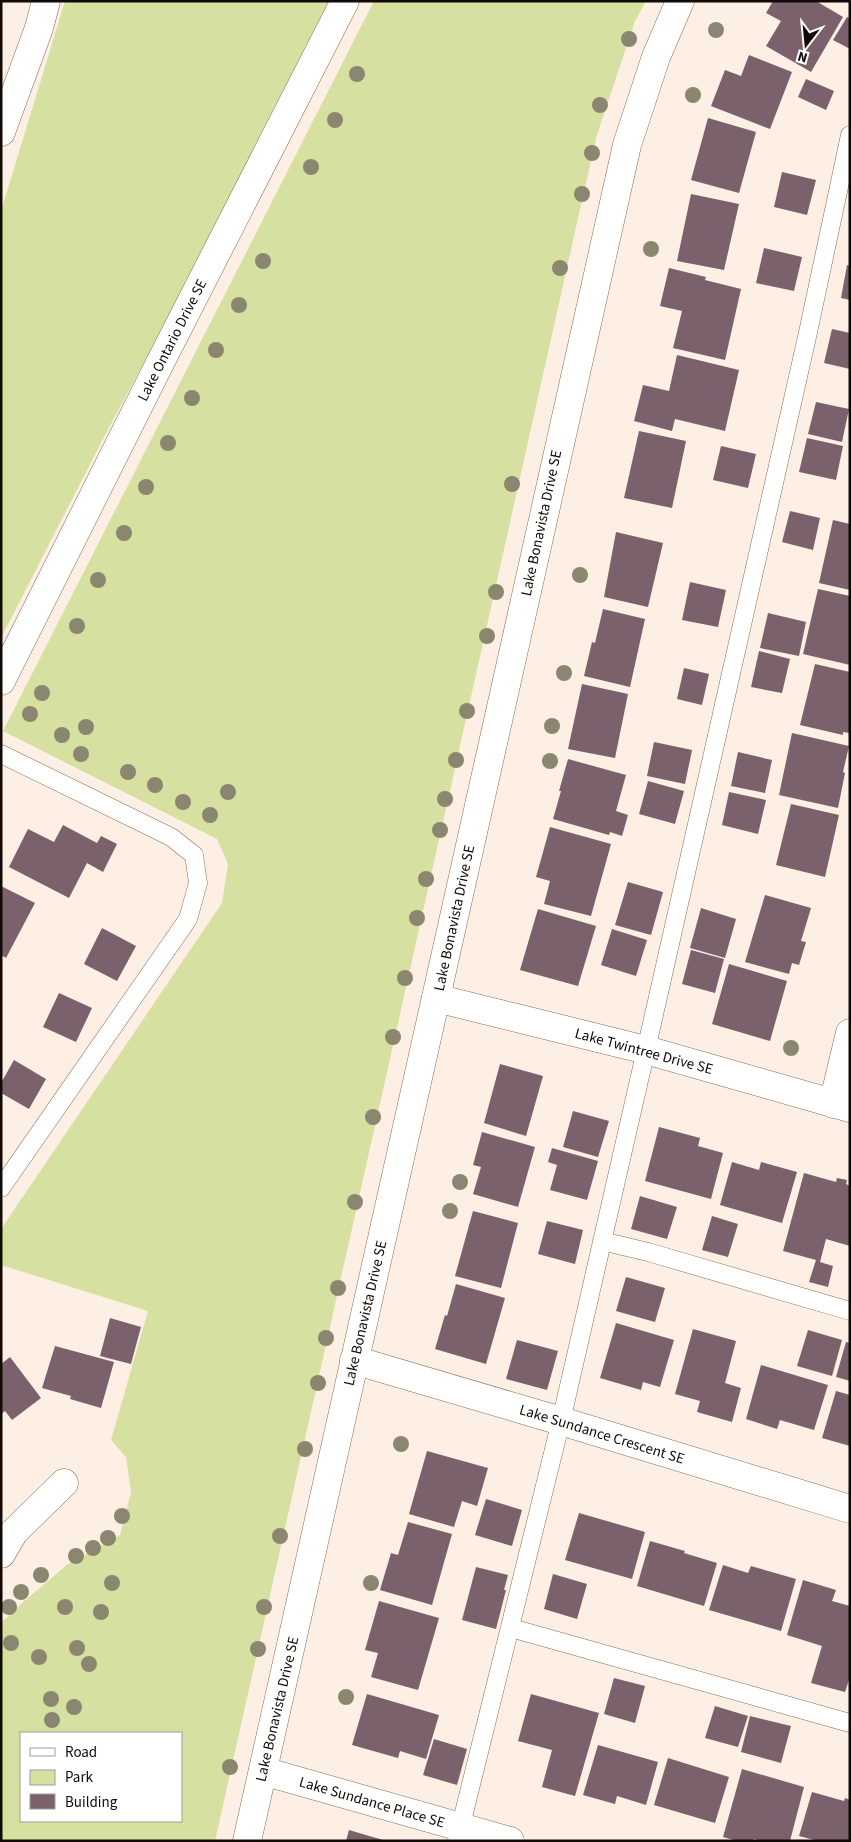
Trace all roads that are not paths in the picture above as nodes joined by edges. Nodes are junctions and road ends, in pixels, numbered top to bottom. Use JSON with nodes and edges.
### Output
{"nodes":[{"id":1,"x":46,"y":1,"type":"edge"},
{"id":2,"x":345,"y":1,"type":"edge"},
{"id":3,"x":680,"y":1,"type":"edge"},
{"id":4,"x":1,"y":132,"type":"edge"},
{"id":5,"x":850,"y":135,"type":"edge"},
{"id":6,"x":1,"y":681,"type":"edge"},
{"id":7,"x":1,"y":754,"type":"edge"},
{"id":8,"x":436,"y":998,"type":"junction"},
{"id":9,"x":850,"y":1033,"type":"edge"},
{"id":10,"x":646,"y":1050,"type":"junction"},
{"id":11,"x":842,"y":1106,"type":"edge"},
{"id":12,"x":1,"y":1188,"type":"edge"},
{"id":13,"x":602,"y":1241,"type":"junction"},
{"id":14,"x":850,"y":1311,"type":"edge"},
{"id":15,"x":354,"y":1360,"type":"junction"},
{"id":16,"x":561,"y":1421,"type":"junction"},
{"id":17,"x":64,"y":1483,"type":"dead end"},
{"id":18,"x":850,"y":1509,"type":"edge"},
{"id":19,"x":1,"y":1554,"type":"edge"},
{"id":20,"x":511,"y":1628,"type":"junction"},
{"id":21,"x":850,"y":1723,"type":"edge"},
{"id":22,"x":263,"y":1771,"type":"junction"},
{"id":23,"x":459,"y":1834,"type":"edge"},
{"id":24,"x":247,"y":1841,"type":"edge"},
{"id":25,"x":510,"y":1841,"type":"edge"}],
"edges":[{"from":1,"to":4,"type":"street"},
{"from":2,"to":6,"type":"street","name":"Lake Ontario Drive SE"},
{"from":3,"to":8,"type":"street","name":"Lake Bonavista Drive SE"},
{"from":5,"to":10,"type":"lane"},
{"from":7,"to":12,"type":"lane"},
{"from":8,"to":10,"type":"street","name":"Lake Twintree Drive SE"},
{"from":8,"to":15,"type":"street","name":"Lake Bonavista Drive SE"},
{"from":9,"to":11,"type":"street"},
{"from":10,"to":11,"type":"street","name":"Lake Twintree Drive SE"},
{"from":10,"to":13,"type":"lane"},
{"from":13,"to":14,"type":"lane"},
{"from":13,"to":16,"type":"lane"},
{"from":15,"to":16,"type":"street","name":"Lake Sundance Crescent SE"},
{"from":15,"to":22,"type":"street","name":"Lake Bonavista Drive SE"},
{"from":16,"to":18,"type":"street","name":"Lake Sundance Crescent SE"},
{"from":16,"to":20,"type":"lane"},
{"from":17,"to":19,"type":"street"},
{"from":20,"to":21,"type":"lane"},
{"from":20,"to":23,"type":"lane"},
{"from":22,"to":23,"type":"street","name":"Lake Sundance Place SE"},
{"from":22,"to":24,"type":"street","name":"Lake Bonavista Drive SE"},
{"from":23,"to":25,"type":"street","name":"Lake Sundance Place SE"}]}
